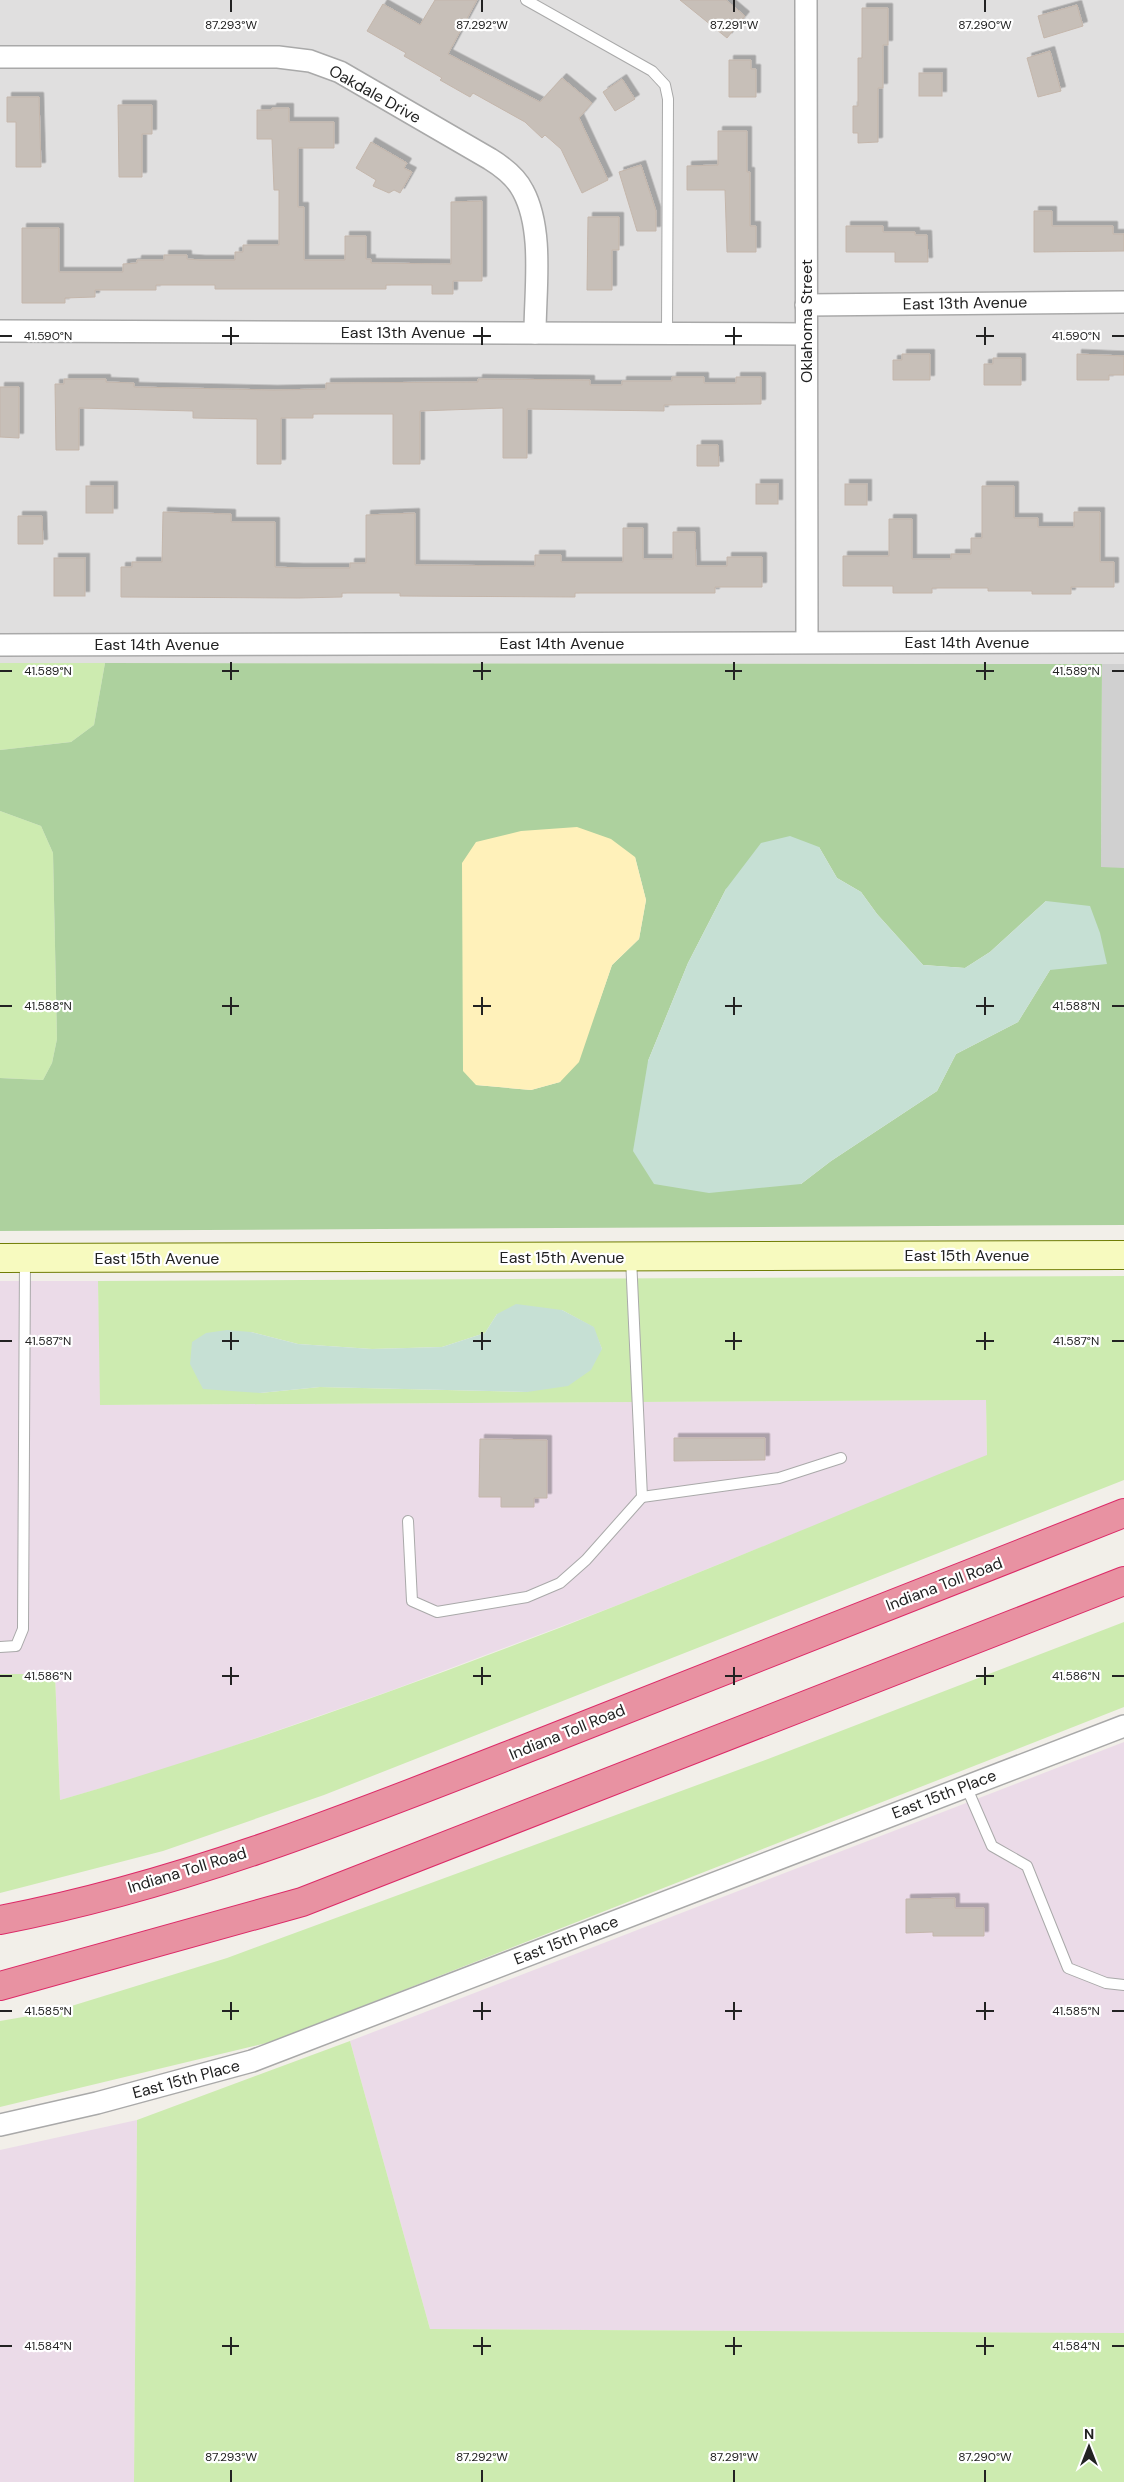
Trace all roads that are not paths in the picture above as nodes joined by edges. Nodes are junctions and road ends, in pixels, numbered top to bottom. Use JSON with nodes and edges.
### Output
{"nodes":[{"id":1,"x":526,"y":0,"type":"edge"},
{"id":2,"x":806,"y":0,"type":"edge"},
{"id":3,"x":0,"y":57,"type":"edge"},
{"id":4,"x":1124,"y":302,"type":"edge"},
{"id":5,"x":806,"y":305,"type":"junction"},
{"id":6,"x":0,"y":331,"type":"edge"},
{"id":7,"x":535,"y":333,"type":"junction"},
{"id":8,"x":668,"y":333,"type":"junction"},
{"id":9,"x":806,"y":334,"type":"junction"},
{"id":10,"x":807,"y":642,"type":"junction"},
{"id":11,"x":1124,"y":642,"type":"edge"},
{"id":12,"x":0,"y":645,"type":"edge"},
{"id":13,"x":1124,"y":1255,"type":"edge"},
{"id":14,"x":630,"y":1256,"type":"junction"},
{"id":15,"x":12,"y":1258,"type":"edge"},
{"id":16,"x":841,"y":1458,"type":"dead end"},
{"id":17,"x":642,"y":1497,"type":"junction"},
{"id":18,"x":1124,"y":1513,"type":"edge"},
{"id":19,"x":408,"y":1520,"type":"dead end"},
{"id":20,"x":1124,"y":1581,"type":"edge"},
{"id":21,"x":0,"y":1647,"type":"edge"},
{"id":22,"x":1124,"y":1726,"type":"edge"},
{"id":23,"x":966,"y":1786,"type":"junction"},
{"id":24,"x":0,"y":1920,"type":"edge"},
{"id":25,"x":1124,"y":1984,"type":"edge"},
{"id":26,"x":0,"y":1986,"type":"edge"},
{"id":27,"x":0,"y":2125,"type":"edge"}],
"edges":[{"from":1,"to":8,"type":"lane"},
{"from":2,"to":5,"type":"street","name":"Oklahoma Street"},
{"from":3,"to":7,"type":"street","name":"Oakdale Drive"},
{"from":4,"to":5,"type":"street","name":"East 13th Avenue"},
{"from":5,"to":9,"type":"street","name":"Oklahoma Street"},
{"from":6,"to":7,"type":"street","name":"East 13th Avenue"},
{"from":7,"to":8,"type":"street","name":"East 13th Avenue"},
{"from":8,"to":9,"type":"street","name":"East 13th Avenue"},
{"from":9,"to":10,"type":"street","name":"Oklahoma Street"},
{"from":10,"to":11,"type":"street","name":"East 14th Avenue"},
{"from":10,"to":12,"type":"street","name":"East 14th Avenue"},
{"from":13,"to":14,"type":"street","name":"East 15th Avenue"},
{"from":14,"to":15,"type":"street","name":"East 15th Avenue"},
{"from":14,"to":17,"type":"lane"},
{"from":15,"to":21,"type":"lane"},
{"from":16,"to":17,"type":"lane"},
{"from":17,"to":19,"type":"lane"},
{"from":18,"to":24,"type":"highway","name":"Indiana Toll Road"},
{"from":20,"to":26,"type":"highway"},
{"from":22,"to":23,"type":"street","name":"East 15th Place"},
{"from":23,"to":25,"type":"lane"},
{"from":23,"to":27,"type":"street","name":"East 15th Place"}]}
